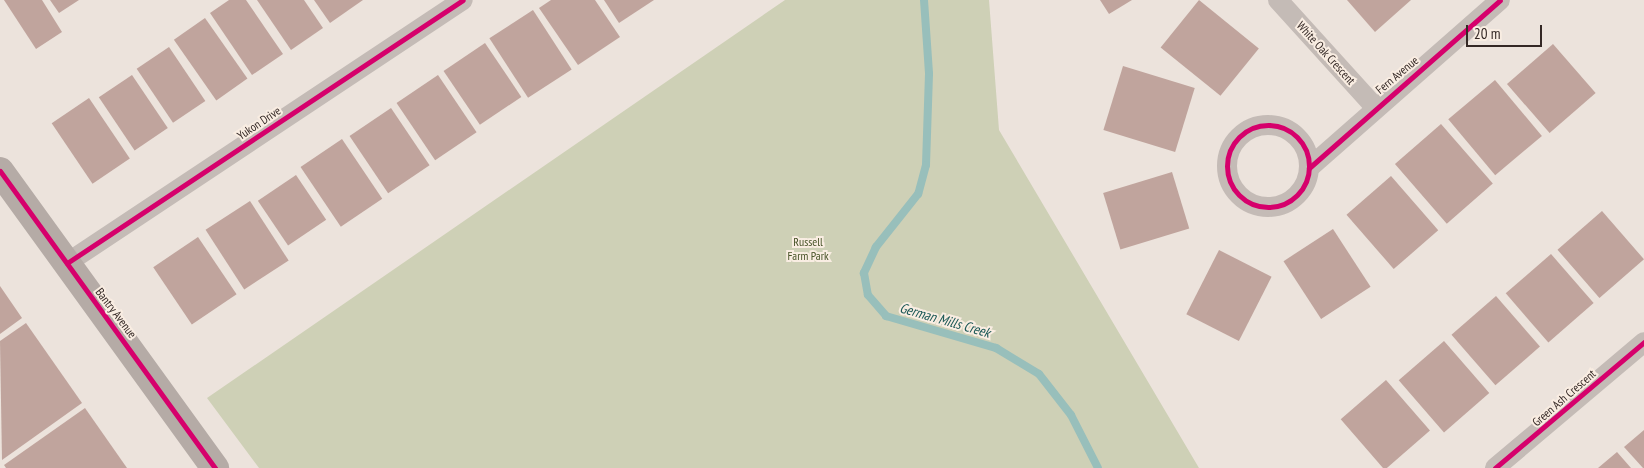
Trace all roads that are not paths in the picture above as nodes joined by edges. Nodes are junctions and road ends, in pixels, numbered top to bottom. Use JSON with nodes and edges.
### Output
{"nodes":[{"id":1,"x":463,"y":0,"type":"edge"},
{"id":2,"x":1278,"y":0,"type":"edge"},
{"id":3,"x":1500,"y":0,"type":"edge"},
{"id":4,"x":1375,"y":107,"type":"junction"},
{"id":5,"x":1309,"y":168,"type":"junction"},
{"id":6,"x":0,"y":171,"type":"edge"},
{"id":7,"x":67,"y":263,"type":"junction"},
{"id":8,"x":1644,"y":342,"type":"edge"},
{"id":9,"x":215,"y":468,"type":"edge"},
{"id":10,"x":1495,"y":468,"type":"edge"}],
"edges":[{"from":1,"to":7,"type":"street","name":"Yukon Drive"},
{"from":2,"to":4,"type":"street","name":"White Oak Crescent"},
{"from":3,"to":4,"type":"street","name":"Fern Avenue"},
{"from":4,"to":5,"type":"street","name":"Fern Avenue"},
{"from":5,"to":5,"type":"street","name":"Fern Avenue"},
{"from":6,"to":7,"type":"street","name":"Bantry Avenue"},
{"from":7,"to":9,"type":"street","name":"Bantry Avenue"},
{"from":8,"to":10,"type":"street","name":"Green Ash Crescent"}]}
